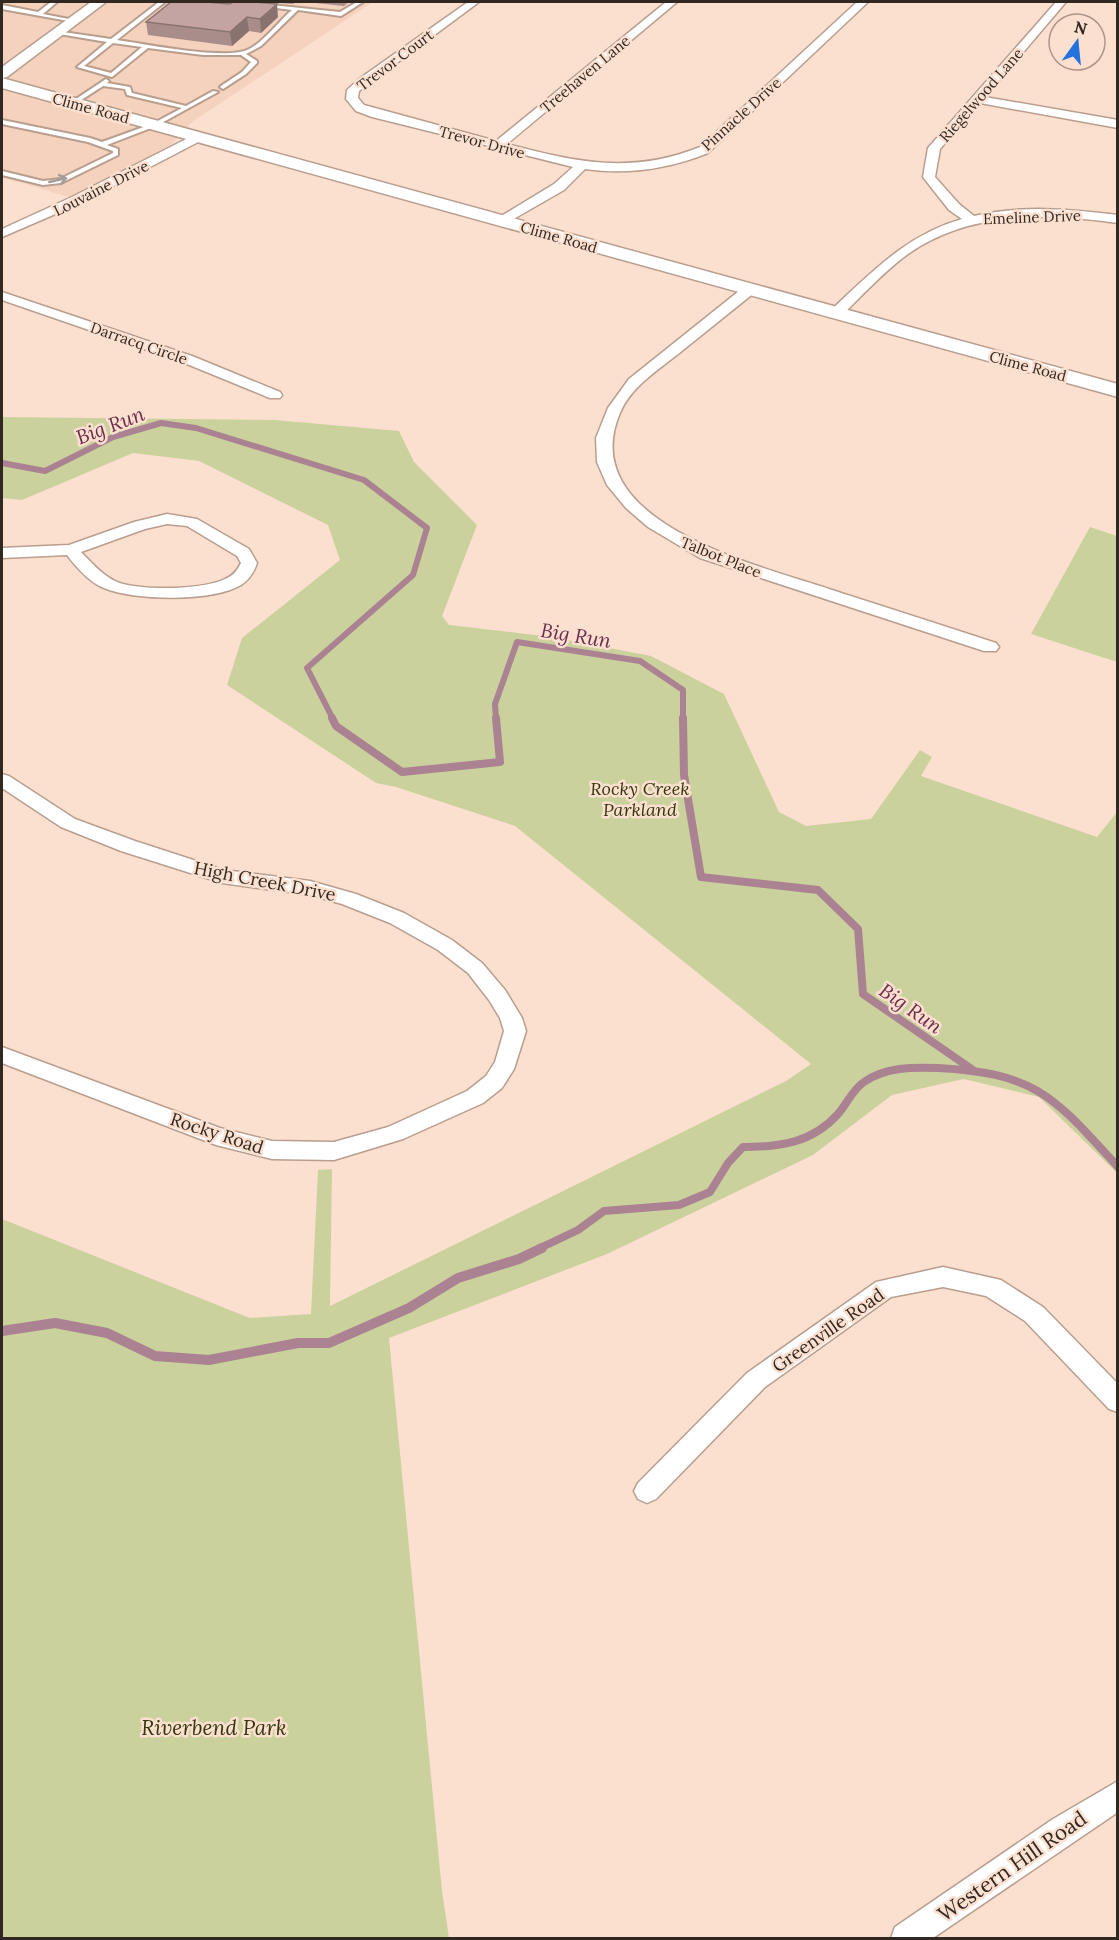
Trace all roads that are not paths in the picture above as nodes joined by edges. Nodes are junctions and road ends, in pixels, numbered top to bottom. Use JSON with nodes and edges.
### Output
{"nodes":[{"id":1,"x":54,"y":2,"type":"edge"},
{"id":2,"x":99,"y":2,"type":"edge"},
{"id":3,"x":162,"y":2,"type":"edge"},
{"id":4,"x":244,"y":2,"type":"edge"},
{"id":5,"x":360,"y":2,"type":"edge"},
{"id":6,"x":474,"y":2,"type":"edge"},
{"id":7,"x":672,"y":2,"type":"edge"},
{"id":8,"x":863,"y":2,"type":"edge"},
{"id":9,"x":1061,"y":2,"type":"edge"},
{"id":10,"x":2,"y":7,"type":"edge"},
{"id":11,"x":297,"y":8,"type":"junction"},
{"id":12,"x":246,"y":10,"type":"edge"},
{"id":13,"x":39,"y":14,"type":"junction"},
{"id":14,"x":289,"y":15,"type":"junction"},
{"id":15,"x":72,"y":21,"type":"junction"},
{"id":16,"x":56,"y":33,"type":"junction"},
{"id":17,"x":112,"y":41,"type":"junction"},
{"id":18,"x":147,"y":46,"type":"junction"},
{"id":19,"x":241,"y":53,"type":"junction"},
{"id":20,"x":2,"y":74,"type":"edge"},
{"id":21,"x":112,"y":75,"type":"junction"},
{"id":22,"x":2,"y":83,"type":"edge"},
{"id":23,"x":102,"y":84,"type":"junction"},
{"id":24,"x":223,"y":87,"type":"dead end"},
{"id":25,"x":215,"y":92,"type":"dead end"},
{"id":26,"x":979,"y":99,"type":"junction"},
{"id":27,"x":73,"y":103,"type":"junction"},
{"id":28,"x":187,"y":108,"type":"junction"},
{"id":29,"x":384,"y":116,"type":"joint"},
{"id":30,"x":2,"y":122,"type":"edge"},
{"id":31,"x":1118,"y":124,"type":"edge"},
{"id":32,"x":154,"y":125,"type":"junction"},
{"id":33,"x":198,"y":137,"type":"junction"},
{"id":34,"x":103,"y":144,"type":"junction"},
{"id":35,"x":497,"y":146,"type":"junction"},
{"id":36,"x":581,"y":166,"type":"junction"},
{"id":37,"x":2,"y":173,"type":"edge"},
{"id":38,"x":1118,"y":219,"type":"edge"},
{"id":39,"x":971,"y":220,"type":"junction"},
{"id":40,"x":503,"y":221,"type":"junction"},
{"id":41,"x":2,"y":233,"type":"edge"},
{"id":42,"x":749,"y":290,"type":"junction"},
{"id":43,"x":2,"y":296,"type":"edge"},
{"id":44,"x":835,"y":314,"type":"junction"},
{"id":45,"x":1118,"y":391,"type":"edge"},
{"id":46,"x":275,"y":395,"type":"dead end"},
{"id":47,"x":71,"y":550,"type":"junction"},
{"id":48,"x":2,"y":553,"type":"edge"},
{"id":49,"x":990,"y":647,"type":"dead end"},
{"id":50,"x":2,"y":780,"type":"edge"},
{"id":51,"x":512,"y":1045,"type":"joint"},
{"id":52,"x":2,"y":1055,"type":"edge"},
{"id":53,"x":1118,"y":1401,"type":"edge"},
{"id":54,"x":647,"y":1491,"type":"dead end"},
{"id":55,"x":1118,"y":1795,"type":"edge"},
{"id":56,"x":906,"y":1938,"type":"edge"}],
"edges":[{"from":1,"to":13,"type":"lane"},
{"from":2,"to":15,"type":"street"},
{"from":3,"to":17,"type":"lane"},
{"from":4,"to":11,"type":"lane"},
{"from":5,"to":11,"type":"lane"},
{"from":6,"to":29,"type":"street","name":"Trevor Court"},
{"from":7,"to":35,"type":"street","name":"Treehaven Lane"},
{"from":8,"to":36,"type":"street","name":"Pinnacle Drive"},
{"from":9,"to":26,"type":"street","name":"Riegelwood Lane"},
{"from":10,"to":13,"type":"lane"},
{"from":11,"to":14,"type":"lane"},
{"from":12,"to":14,"type":"lane"},
{"from":13,"to":15,"type":"lane"},
{"from":14,"to":19,"type":"lane"},
{"from":15,"to":16,"type":"street"},
{"from":16,"to":17,"type":"lane"},
{"from":16,"to":20,"type":"street"},
{"from":17,"to":18,"type":"lane"},
{"from":17,"to":21,"type":"lane"},
{"from":18,"to":19,"type":"lane"},
{"from":18,"to":21,"type":"lane"},
{"from":19,"to":24,"type":"lane"},
{"from":21,"to":23,"type":"lane"},
{"from":22,"to":27,"type":"main road","name":"Clime Road"},
{"from":23,"to":27,"type":"lane"},
{"from":23,"to":28,"type":"lane"},
{"from":25,"to":28,"type":"lane"},
{"from":26,"to":31,"type":"street"},
{"from":26,"to":39,"type":"street","name":"Riegelwood Lane"},
{"from":27,"to":32,"type":"main road","name":"Clime Road"},
{"from":28,"to":32,"type":"lane"},
{"from":29,"to":35,"type":"street","name":"Trevor Drive"},
{"from":30,"to":34,"type":"lane"},
{"from":32,"to":33,"type":"main road","name":"Clime Road"},
{"from":32,"to":34,"type":"lane"},
{"from":33,"to":40,"type":"main road","name":"Clime Road"},
{"from":33,"to":41,"type":"street","name":"Louvaine Drive"},
{"from":37,"to":34,"type":"lane","one_way":true},
{"from":35,"to":36,"type":"street","name":"Trevor Drive"},
{"from":36,"to":40,"type":"street"},
{"from":38,"to":39,"type":"street","name":"Emeline Drive"},
{"from":39,"to":44,"type":"street","name":"Emeline Drive"},
{"from":40,"to":42,"type":"main road","name":"Clime Road"},
{"from":42,"to":44,"type":"main road","name":"Clime Road"},
{"from":42,"to":49,"type":"street","name":"Talbot Place"},
{"from":43,"to":46,"type":"street","name":"Darracq Circle"},
{"from":44,"to":45,"type":"main road","name":"Clime Road"},
{"from":47,"to":47,"type":"street"},
{"from":47,"to":48,"type":"street"},
{"from":50,"to":51,"type":"street","name":"High Creek Drive"},
{"from":51,"to":52,"type":"street","name":"Rocky Road"},
{"from":53,"to":54,"type":"street","name":"Greenville Road"},
{"from":55,"to":56,"type":"street","name":"Western Hill Road"}]}
